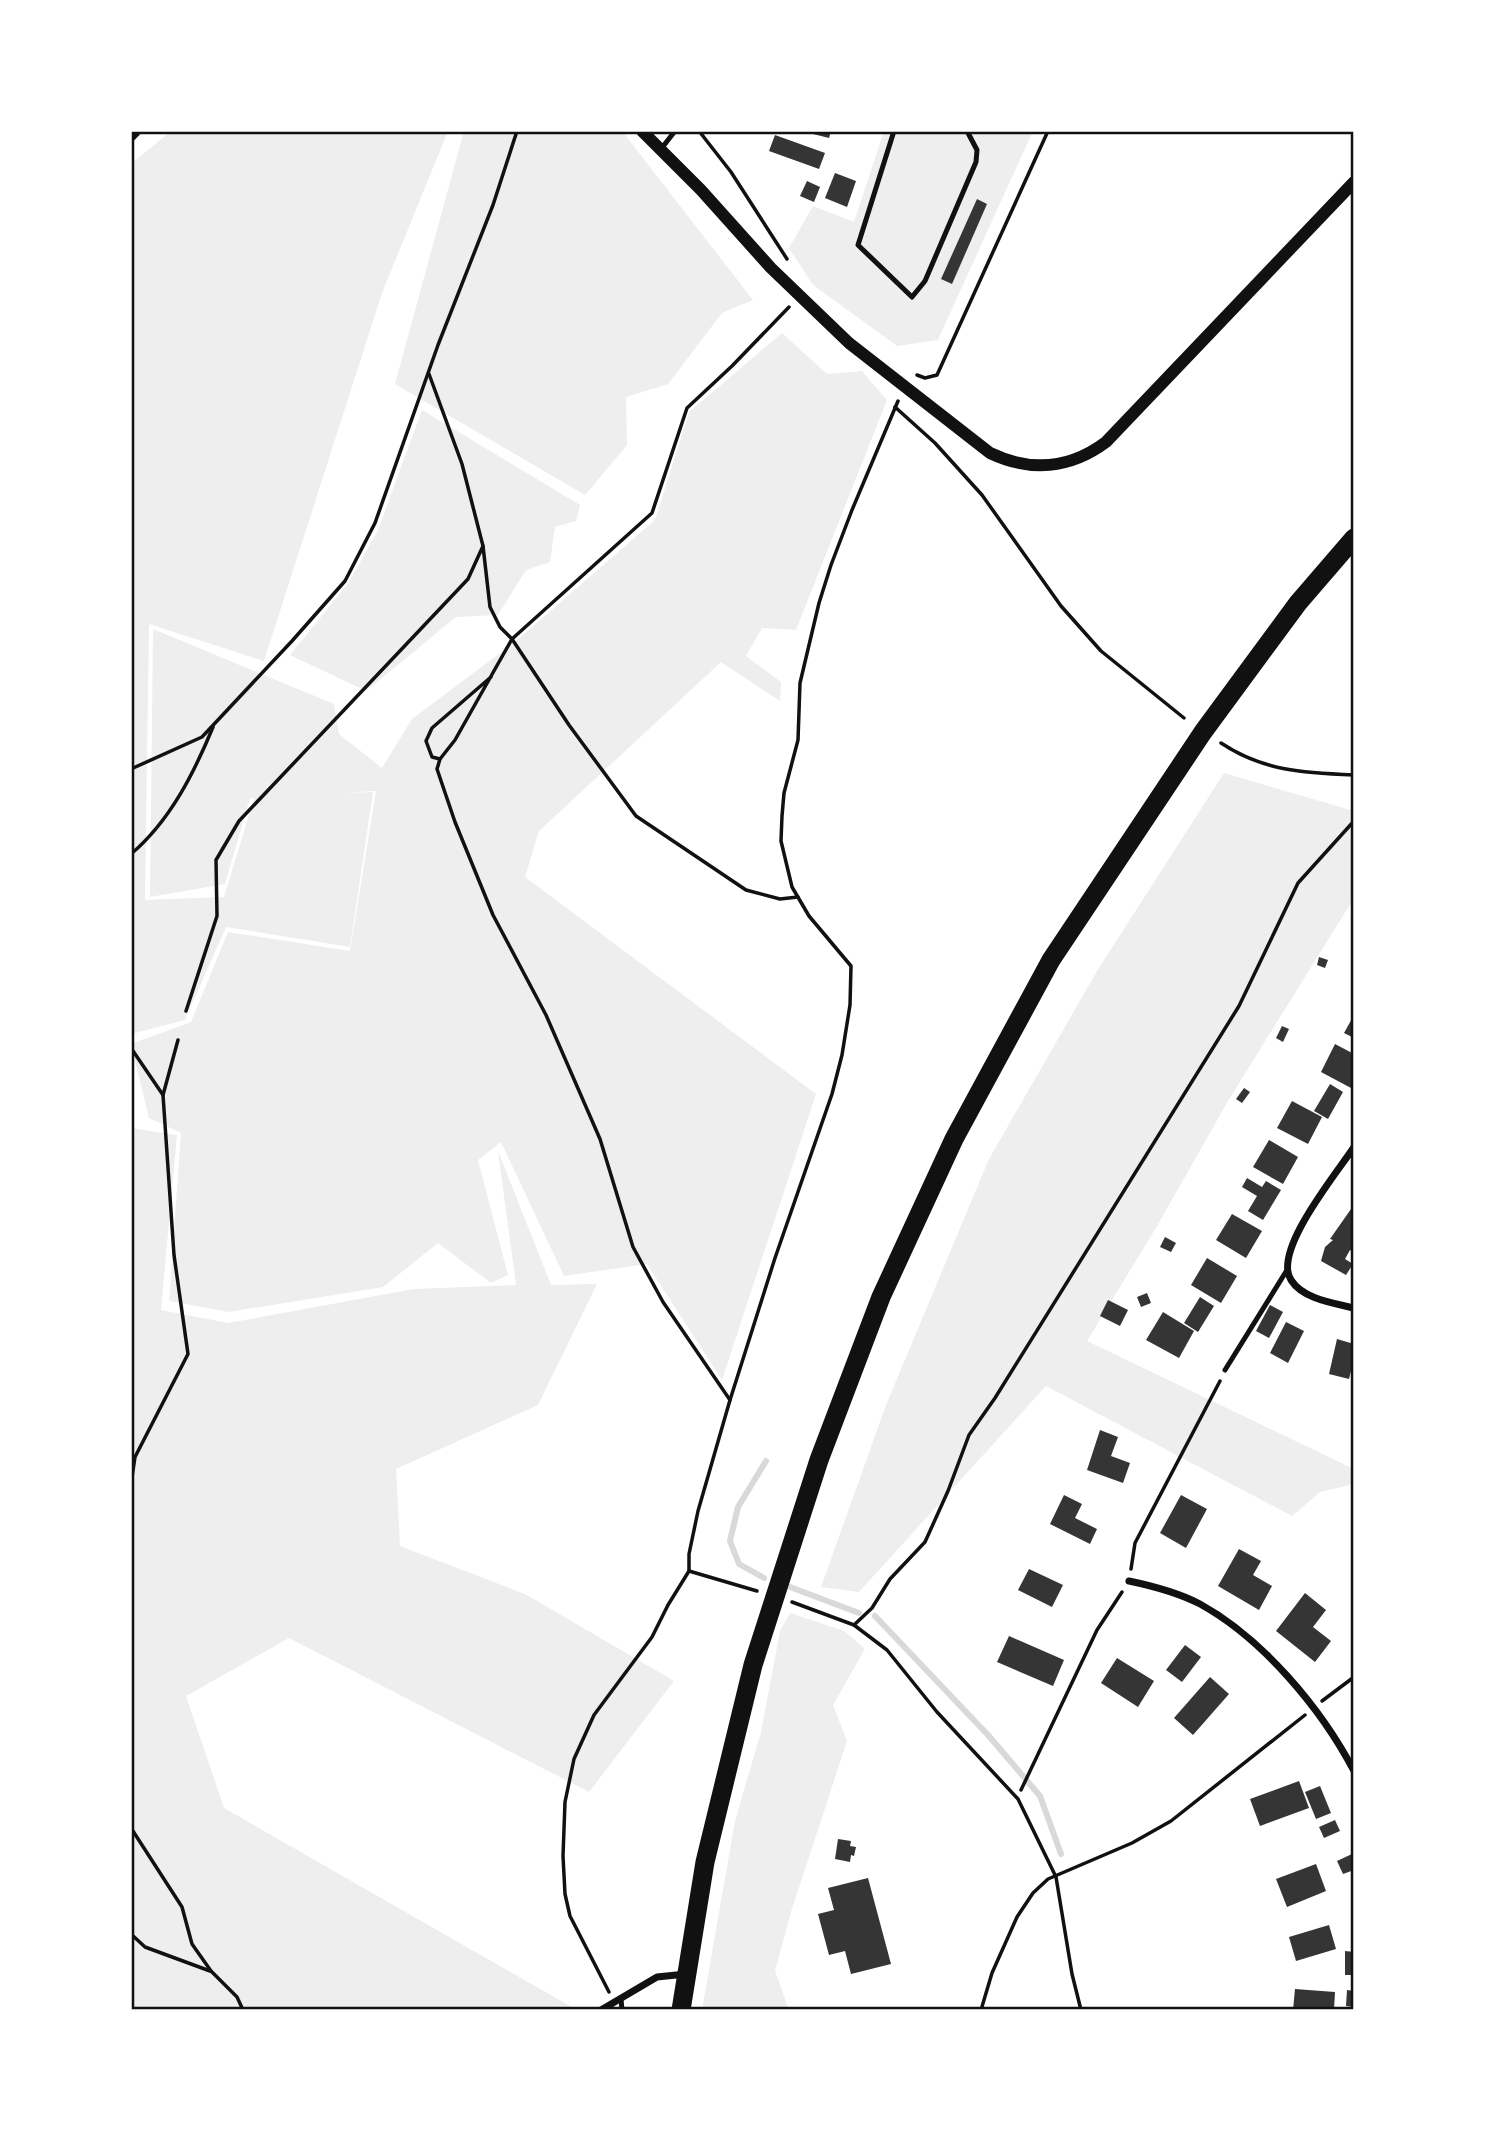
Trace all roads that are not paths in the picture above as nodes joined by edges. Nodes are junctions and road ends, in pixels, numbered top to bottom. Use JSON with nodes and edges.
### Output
{"nodes":[{"id":1,"x":642,"y":131,"type":"edge"},
{"id":2,"x":676,"y":131,"type":"edge"},
{"id":3,"x":894,"y":131,"type":"edge"},
{"id":4,"x":967,"y":131,"type":"edge"},
{"id":5,"x":661,"y":149,"type":"junction"},
{"id":6,"x":1354,"y":182,"type":"edge"},
{"id":7,"x":1354,"y":538,"type":"edge"},
{"id":8,"x":1354,"y":1147,"type":"edge"},
{"id":9,"x":1287,"y":1270,"type":"junction"},
{"id":10,"x":1354,"y":1308,"type":"edge"},
{"id":11,"x":1225,"y":1370,"type":"road end"},
{"id":12,"x":1129,"y":1581,"type":"road end"},
{"id":13,"x":1354,"y":1771,"type":"edge"},
{"id":14,"x":687,"y":1974,"type":"junction"},
{"id":15,"x":619,"y":2001,"type":"junction"},
{"id":16,"x":601,"y":2010,"type":"edge"},
{"id":17,"x":622,"y":2010,"type":"edge"},
{"id":18,"x":681,"y":2010,"type":"edge"}],
"edges":[{"from":1,"to":5,"type":"street"},
{"from":2,"to":5,"type":"lane"},
{"from":3,"to":4,"type":"lane"},
{"from":5,"to":6,"type":"street"},
{"from":7,"to":14,"type":"highway"},
{"from":8,"to":9,"type":"street"},
{"from":9,"to":10,"type":"street"},
{"from":9,"to":11,"type":"lane"},
{"from":12,"to":13,"type":"street"},
{"from":14,"to":15,"type":"street"},
{"from":14,"to":18,"type":"highway"},
{"from":15,"to":16,"type":"street"},
{"from":15,"to":17,"type":"lane"}]}
